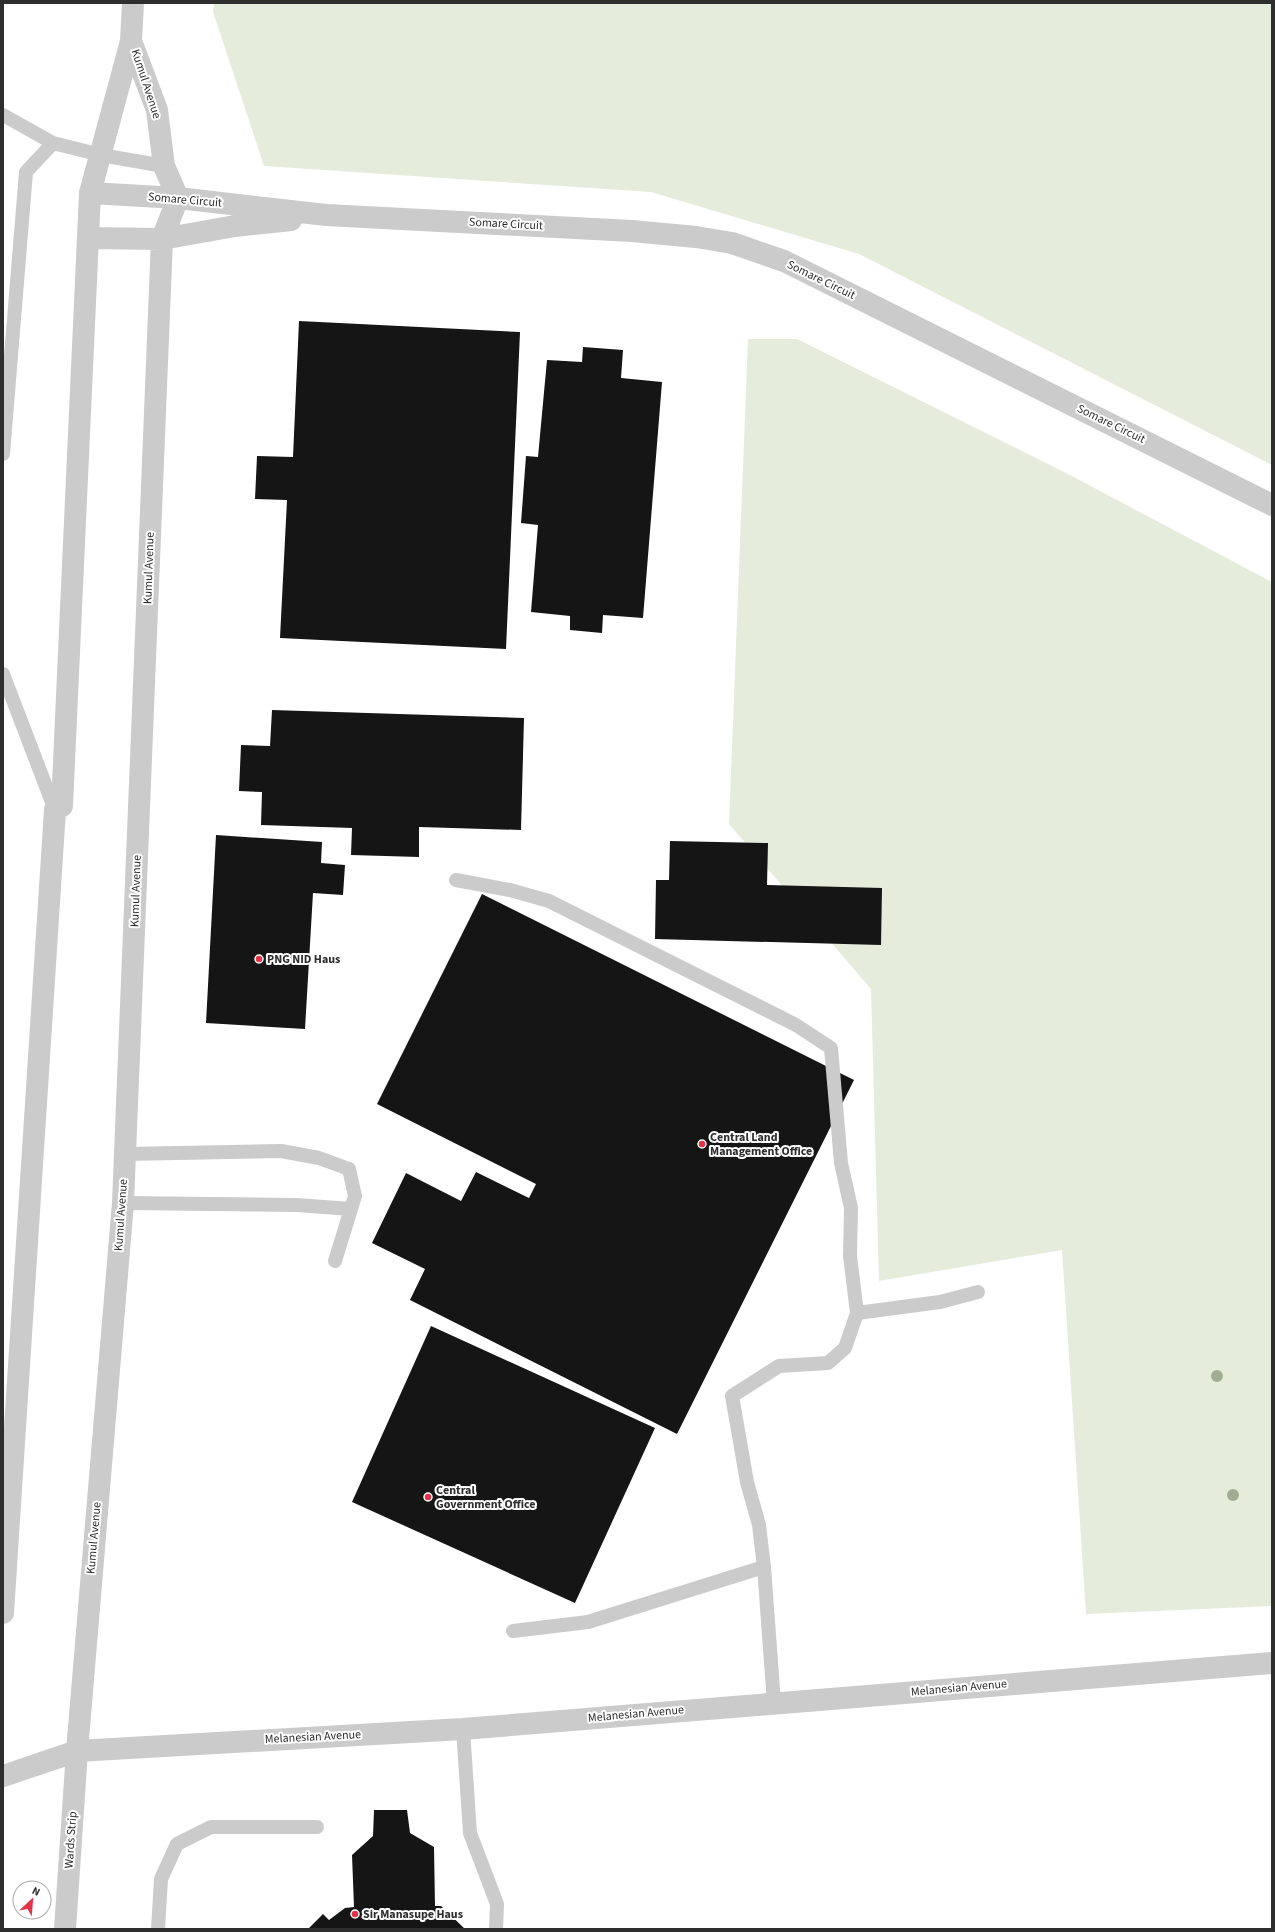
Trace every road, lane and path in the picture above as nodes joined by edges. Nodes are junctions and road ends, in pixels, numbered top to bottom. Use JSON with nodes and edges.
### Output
{"nodes":[{"id":1,"x":133,"y":3,"type":"edge"},
{"id":2,"x":131,"y":41,"type":"junction"},
{"id":3,"x":3,"y":115,"type":"edge"},
{"id":4,"x":53,"y":143,"type":"junction"},
{"id":5,"x":101,"y":155,"type":"junction"},
{"id":6,"x":164,"y":166,"type":"junction"},
{"id":7,"x":90,"y":193,"type":"junction"},
{"id":8,"x":178,"y":198,"type":"junction"},
{"id":9,"x":326,"y":216,"type":"junction"},
{"id":10,"x":88,"y":238,"type":"junction"},
{"id":11,"x":162,"y":240,"type":"junction"},
{"id":12,"x":3,"y":454,"type":"edge"},
{"id":13,"x":1272,"y":505,"type":"edge"},
{"id":14,"x":3,"y":674,"type":"edge"},
{"id":15,"x":55,"y":810,"type":"junction"},
{"id":16,"x":456,"y":880,"type":"dead end"},
{"id":17,"x":125,"y":1154,"type":"junction"},
{"id":18,"x":122,"y":1203,"type":"junction"},
{"id":19,"x":351,"y":1210,"type":"junction"},
{"id":20,"x":335,"y":1261,"type":"dead end"},
{"id":21,"x":978,"y":1292,"type":"dead end"},
{"id":22,"x":857,"y":1313,"type":"junction"},
{"id":23,"x":764,"y":1567,"type":"junction"},
{"id":24,"x":3,"y":1613,"type":"edge"},
{"id":25,"x":513,"y":1631,"type":"dead end"},
{"id":26,"x":1272,"y":1663,"type":"edge"},
{"id":27,"x":774,"y":1703,"type":"junction"},
{"id":28,"x":463,"y":1729,"type":"junction"},
{"id":29,"x":77,"y":1751,"type":"junction"},
{"id":30,"x":3,"y":1776,"type":"edge"},
{"id":31,"x":317,"y":1827,"type":"dead end"},
{"id":32,"x":65,"y":1929,"type":"edge"},
{"id":33,"x":158,"y":1929,"type":"edge"},
{"id":34,"x":496,"y":1929,"type":"edge"}],
"edges":[{"from":1,"to":2,"type":"street","name":"Kumul Avenue"},
{"from":2,"to":5,"type":"street","name":"Kumul Avenue"},
{"from":2,"to":6,"type":"street","name":"Kumul Avenue"},
{"from":3,"to":4,"type":"lane"},
{"from":4,"to":5,"type":"lane"},
{"from":4,"to":12,"type":"lane"},
{"from":5,"to":6,"type":"lane"},
{"from":5,"to":7,"type":"street","name":"Kumul Avenue"},
{"from":6,"to":8,"type":"street","name":"Kumul Avenue"},
{"from":7,"to":8,"type":"street","name":"Somare Circuit"},
{"from":7,"to":10,"type":"street","name":"Kumul Avenue"},
{"from":8,"to":9,"type":"street","name":"Somare Circuit"},
{"from":8,"to":11,"type":"street","name":"Kumul Avenue"},
{"from":9,"to":11,"type":"street","name":"Somare Circuit"},
{"from":9,"to":13,"type":"street","name":"Somare Circuit"},
{"from":10,"to":11,"type":"street","name":"Somare Circuit"},
{"from":10,"to":15,"type":"street","name":"Kumul Avenue"},
{"from":11,"to":17,"type":"street","name":"Kumul Avenue"},
{"from":14,"to":15,"type":"lane"},
{"from":15,"to":24,"type":"street","name":"Kumul Avenue"},
{"from":16,"to":22,"type":"lane"},
{"from":17,"to":18,"type":"street","name":"Kumul Avenue"},
{"from":17,"to":19,"type":"lane"},
{"from":18,"to":19,"type":"lane"},
{"from":18,"to":29,"type":"street","name":"Kumul Avenue"},
{"from":19,"to":20,"type":"lane"},
{"from":21,"to":22,"type":"lane"},
{"from":22,"to":23,"type":"lane"},
{"from":23,"to":25,"type":"lane"},
{"from":23,"to":27,"type":"lane"},
{"from":26,"to":27,"type":"street","name":"Melanesian Avenue"},
{"from":27,"to":28,"type":"street","name":"Melanesian Avenue"},
{"from":28,"to":29,"type":"street","name":"Melanesian Avenue"},
{"from":28,"to":34,"type":"lane"},
{"from":29,"to":30,"type":"street","name":"Melanesian Avenue"},
{"from":29,"to":32,"type":"street","name":"Wards Strip"},
{"from":31,"to":33,"type":"lane"}]}
